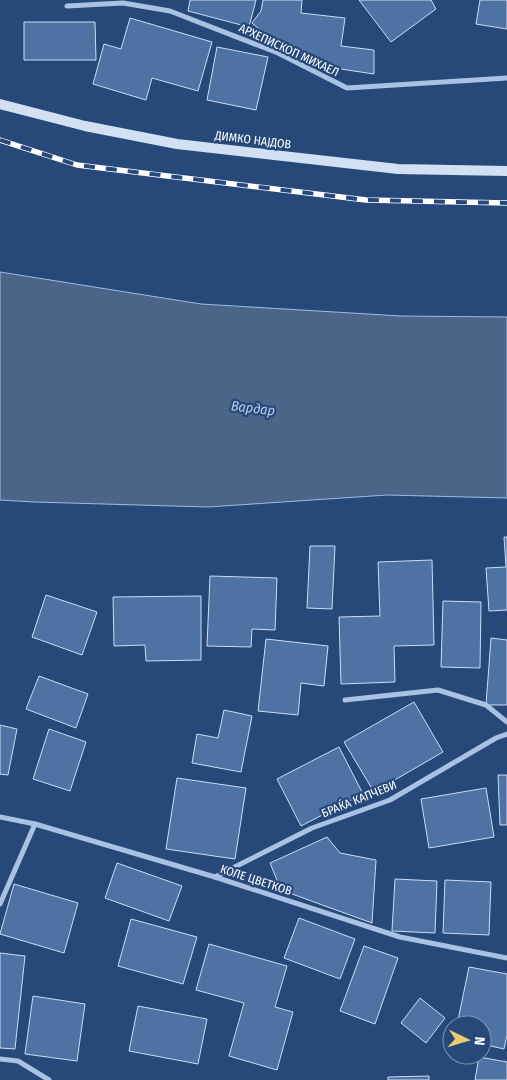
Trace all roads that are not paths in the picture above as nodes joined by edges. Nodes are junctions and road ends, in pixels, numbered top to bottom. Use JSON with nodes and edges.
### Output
{"nodes":[{"id":1,"x":67,"y":6,"type":"dead end"},
{"id":2,"x":507,"y":78,"type":"edge"},
{"id":3,"x":0,"y":104,"type":"edge"},
{"id":4,"x":507,"y":172,"type":"edge"},
{"id":5,"x":345,"y":700,"type":"dead end"},
{"id":6,"x":507,"y":722,"type":"edge"},
{"id":7,"x":507,"y":734,"type":"edge"},
{"id":8,"x":0,"y":817,"type":"edge"},
{"id":9,"x":35,"y":824,"type":"junction"},
{"id":10,"x":215,"y":877,"type":"junction"},
{"id":11,"x":0,"y":904,"type":"edge"},
{"id":12,"x":507,"y":958,"type":"edge"},
{"id":13,"x":0,"y":1059,"type":"edge"},
{"id":14,"x":49,"y":1080,"type":"edge"}],
"edges":[{"from":1,"to":2,"type":"street","name":"АРХЕПИСКОП МИХАЕЛ"},
{"from":3,"to":4,"type":"main road","name":"ДИМКО НАЈДОВ"},
{"from":5,"to":6,"type":"street"},
{"from":7,"to":10,"type":"street","name":"БРАЌА КАПЧЕВИ"},
{"from":8,"to":9,"type":"street","name":"КОЛЕ ЦВЕТКОВ"},
{"from":9,"to":10,"type":"street","name":"КОЛЕ ЦВЕТКОВ"},
{"from":9,"to":11,"type":"street"},
{"from":10,"to":12,"type":"street","name":"КОЛЕ ЦВЕТКОВ"},
{"from":13,"to":14,"type":"street"}]}
